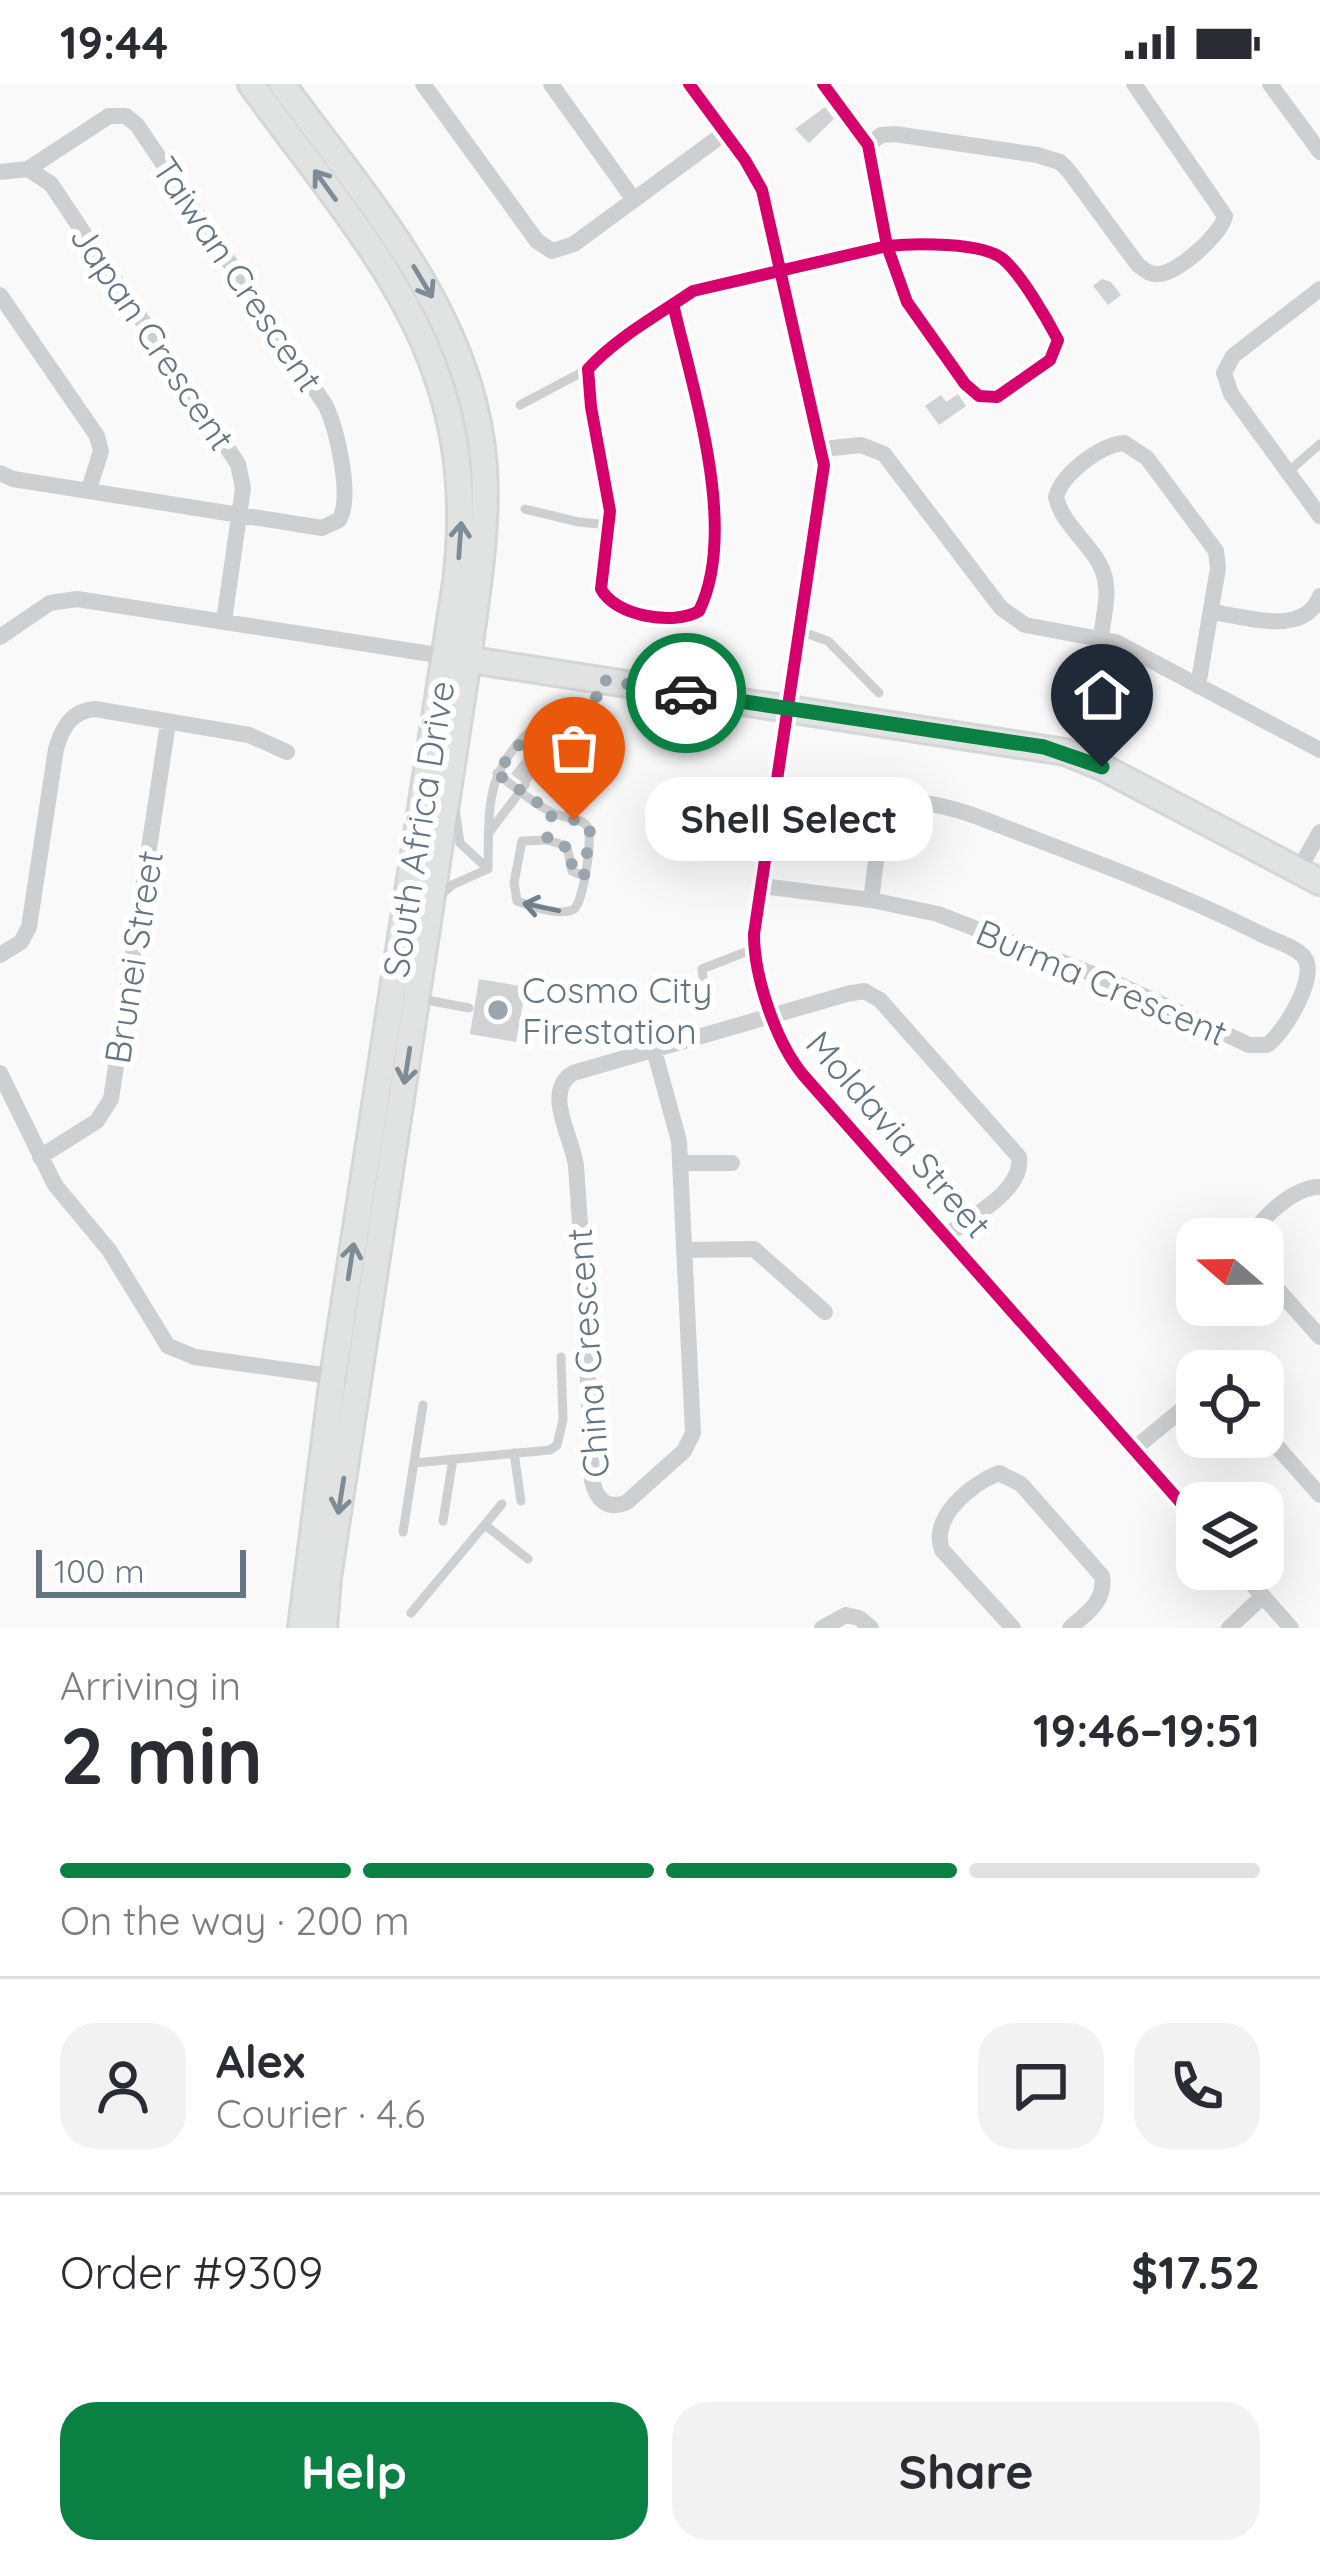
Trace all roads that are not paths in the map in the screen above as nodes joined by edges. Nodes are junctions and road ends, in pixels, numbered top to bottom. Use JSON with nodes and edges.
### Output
{"nodes":[{"id":1,"x":251,"y":84,"type":"edge"},
{"id":2,"x":283,"y":84,"type":"edge"},
{"id":3,"x":423,"y":84,"type":"edge"},
{"id":4,"x":550,"y":84,"type":"edge"},
{"id":5,"x":689,"y":84,"type":"edge"},
{"id":6,"x":824,"y":84,"type":"edge"},
{"id":7,"x":1134,"y":84,"type":"edge"},
{"id":8,"x":1270,"y":84,"type":"edge"},
{"id":9,"x":726,"y":133,"type":"junction"},
{"id":10,"x":868,"y":145,"type":"junction"},
{"id":11,"x":1320,"y":152,"type":"edge"},
{"id":12,"x":28,"y":169,"type":"junction"},
{"id":13,"x":0,"y":172,"type":"edge"},
{"id":14,"x":634,"y":200,"type":"junction"},
{"id":15,"x":887,"y":246,"type":"junction"},
{"id":16,"x":782,"y":271,"type":"junction"},
{"id":17,"x":1320,"y":289,"type":"edge"},
{"id":18,"x":0,"y":295,"type":"edge"},
{"id":19,"x":674,"y":304,"type":"junction"},
{"id":20,"x":588,"y":369,"type":"junction"},
{"id":21,"x":520,"y":405,"type":"dead end"},
{"id":22,"x":1320,"y":444,"type":"edge"},
{"id":23,"x":823,"y":449,"type":"junction"},
{"id":24,"x":1288,"y":472,"type":"junction"},
{"id":25,"x":0,"y":473,"type":"edge"},
{"id":26,"x":89,"y":489,"type":"junction"},
{"id":27,"x":525,"y":509,"type":"dead end"},
{"id":28,"x":240,"y":516,"type":"junction"},
{"id":29,"x":1320,"y":516,"type":"edge"},
{"id":30,"x":610,"y":525,"type":"junction"},
{"id":31,"x":1320,"y":596,"type":"edge"},
{"id":32,"x":1211,"y":611,"type":"junction"},
{"id":33,"x":224,"y":621,"type":"junction"},
{"id":34,"x":800,"y":631,"type":"junction"},
{"id":35,"x":0,"y":637,"type":"edge"},
{"id":36,"x":1102,"y":637,"type":"junction"},
{"id":37,"x":456,"y":658,"type":"junction"},
{"id":38,"x":602,"y":680,"type":"junction"},
{"id":39,"x":1198,"y":686,"type":"junction"},
{"id":40,"x":879,"y":693,"type":"dead end"},
{"id":41,"x":790,"y":708,"type":"junction"},
{"id":42,"x":168,"y":723,"type":"junction"},
{"id":43,"x":1320,"y":750,"type":"edge"},
{"id":44,"x":287,"y":752,"type":"dead end"},
{"id":45,"x":452,"y":769,"type":"junction"},
{"id":46,"x":496,"y":773,"type":"junction"},
{"id":47,"x":523,"y":788,"type":"junction"},
{"id":48,"x":552,"y":813,"type":"junction"},
{"id":49,"x":1320,"y":832,"type":"edge"},
{"id":50,"x":488,"y":834,"type":"junction"},
{"id":51,"x":547,"y":840,"type":"junction"},
{"id":52,"x":488,"y":868,"type":"junction"},
{"id":53,"x":584,"y":876,"type":"junction"},
{"id":54,"x":1309,"y":877,"type":"edge"},
{"id":55,"x":762,"y":886,"type":"junction"},
{"id":56,"x":871,"y":900,"type":"junction"},
{"id":57,"x":431,"y":904,"type":"junction"},
{"id":58,"x":754,"y":949,"type":"junction"},
{"id":59,"x":0,"y":956,"type":"edge"},
{"id":60,"x":405,"y":996,"type":"junction"},
{"id":61,"x":706,"y":1003,"type":"dead end"},
{"id":62,"x":469,"y":1008,"type":"dead end"},
{"id":63,"x":772,"y":1015,"type":"junction"},
{"id":64,"x":654,"y":1050,"type":"junction"},
{"id":65,"x":0,"y":1073,"type":"edge"},
{"id":66,"x":40,"y":1157,"type":"junction"},
{"id":67,"x":680,"y":1162,"type":"junction"},
{"id":68,"x":733,"y":1163,"type":"dead end"},
{"id":69,"x":1320,"y":1186,"type":"edge"},
{"id":70,"x":1267,"y":1218,"type":"edge"},
{"id":71,"x":946,"y":1236,"type":"junction"},
{"id":72,"x":685,"y":1250,"type":"junction"},
{"id":73,"x":1284,"y":1296,"type":"edge"},
{"id":74,"x":826,"y":1312,"type":"dead end"},
{"id":75,"x":1320,"y":1336,"type":"edge"},
{"id":76,"x":561,"y":1357,"type":"dead end"},
{"id":77,"x":333,"y":1377,"type":"junction"},
{"id":78,"x":359,"y":1381,"type":"junction"},
{"id":79,"x":424,"y":1405,"type":"dead end"},
{"id":80,"x":1176,"y":1414,"type":"edge"},
{"id":81,"x":1134,"y":1449,"type":"junction"},
{"id":82,"x":514,"y":1454,"type":"junction"},
{"id":83,"x":1284,"y":1455,"type":"edge"},
{"id":84,"x":453,"y":1459,"type":"junction"},
{"id":85,"x":414,"y":1463,"type":"junction"},
{"id":86,"x":1320,"y":1495,"type":"edge"},
{"id":87,"x":1176,"y":1497,"type":"edge"},
{"id":88,"x":521,"y":1501,"type":"dead end"},
{"id":89,"x":502,"y":1504,"type":"dead end"},
{"id":90,"x":443,"y":1521,"type":"dead end"},
{"id":91,"x":484,"y":1525,"type":"junction"},
{"id":92,"x":403,"y":1532,"type":"dead end"},
{"id":93,"x":528,"y":1559,"type":"dead end"},
{"id":94,"x":1258,"y":1590,"type":"edge"},
{"id":95,"x":1263,"y":1596,"type":"junction"},
{"id":96,"x":411,"y":1613,"type":"dead end"},
{"id":97,"x":301,"y":1628,"type":"edge"},
{"id":98,"x":324,"y":1628,"type":"edge"},
{"id":99,"x":822,"y":1628,"type":"edge"},
{"id":100,"x":871,"y":1628,"type":"edge"},
{"id":101,"x":1012,"y":1628,"type":"edge"},
{"id":102,"x":1070,"y":1628,"type":"edge"},
{"id":103,"x":1229,"y":1628,"type":"edge"},
{"id":104,"x":1292,"y":1628,"type":"edge"}],
"edges":[{"from":37,"to":1,"type":"street","name":"South Africa Drive","one_way":true},
{"from":2,"to":37,"type":"street","name":"South Africa Drive","one_way":true},
{"from":3,"to":14,"type":"street"},
{"from":4,"to":14,"type":"street"},
{"from":5,"to":9,"type":"street","name":"Moldavia Street"},
{"from":6,"to":10,"type":"street"},
{"from":7,"to":10,"type":"street"},
{"from":8,"to":11,"type":"street"},
{"from":9,"to":14,"type":"street"},
{"from":9,"to":16,"type":"street","name":"Moldavia Street"},
{"from":10,"to":15,"type":"street"},
{"from":12,"to":13,"type":"street"},
{"from":12,"to":28,"type":"street","name":"Japan Crescent"},
{"from":12,"to":28,"type":"street","name":"Taiwan Crescent"},
{"from":15,"to":15,"type":"street"},
{"from":15,"to":16,"type":"street"},
{"from":16,"to":19,"type":"street"},
{"from":16,"to":23,"type":"street","name":"Moldavia Street"},
{"from":17,"to":24,"type":"street"},
{"from":18,"to":26,"type":"street"},
{"from":19,"to":20,"type":"street"},
{"from":19,"to":30,"type":"street"},
{"from":20,"to":21,"type":"lane"},
{"from":20,"to":30,"type":"street"},
{"from":22,"to":24,"type":"lane"},
{"from":23,"to":34,"type":"street","name":"Moldavia Street"},
{"from":23,"to":36,"type":"street"},
{"from":24,"to":29,"type":"street"},
{"from":25,"to":26,"type":"street"},
{"from":26,"to":28,"type":"street"},
{"from":27,"to":30,"type":"lane"},
{"from":28,"to":33,"type":"street","name":"Japan Crescent"},
{"from":31,"to":32,"type":"street"},
{"from":32,"to":36,"type":"street"},
{"from":32,"to":39,"type":"street"},
{"from":33,"to":35,"type":"street"},
{"from":33,"to":37,"type":"street"},
{"from":34,"to":40,"type":"lane"},
{"from":34,"to":41,"type":"street","name":"Moldavia Street"},
{"from":36,"to":39,"type":"street"},
{"from":37,"to":38,"type":"street"},
{"from":37,"to":45,"type":"street","name":"South Africa Drive"},
{"from":37,"to":60,"type":"street","name":"South Africa Drive"},
{"from":38,"to":41,"type":"street"},
{"from":38,"to":46,"type":"lane"},
{"from":39,"to":43,"type":"street"},
{"from":41,"to":54,"type":"street"},
{"from":41,"to":55,"type":"street","name":"Moldavia Street"},
{"from":42,"to":44,"type":"street"},
{"from":42,"to":59,"type":"street"},
{"from":42,"to":66,"type":"street","name":"Brunei Street"},
{"from":45,"to":52,"type":"lane"},
{"from":45,"to":57,"type":"street","name":"South Africa Drive"},
{"from":46,"to":47,"type":"lane"},
{"from":46,"to":50,"type":"lane"},
{"from":47,"to":48,"type":"lane"},
{"from":47,"to":50,"type":"lane"},
{"from":48,"to":51,"type":"lane"},
{"from":48,"to":53,"type":"lane"},
{"from":49,"to":54,"type":"street"},
{"from":50,"to":52,"type":"lane"},
{"from":51,"to":53,"type":"lane"},
{"from":53,"to":51,"type":"lane","one_way":true},
{"from":52,"to":57,"type":"lane"},
{"from":55,"to":56,"type":"street","name":"Burma Crescent"},
{"from":55,"to":58,"type":"street","name":"Moldavia Street"},
{"from":56,"to":56,"type":"street","name":"Burma Crescent"},
{"from":57,"to":60,"type":"street","name":"South Africa Drive"},
{"from":58,"to":61,"type":"lane"},
{"from":58,"to":63,"type":"street","name":"Moldavia Street"},
{"from":60,"to":62,"type":"lane"},
{"from":77,"to":60,"type":"street","name":"South Africa Drive","one_way":true},
{"from":60,"to":78,"type":"street","name":"South Africa Drive","one_way":true},
{"from":63,"to":64,"type":"street","name":"China Crescent"},
{"from":63,"to":71,"type":"street","name":"Moldavia Street"},
{"from":63,"to":71,"type":"street","name":"China Crescent"},
{"from":64,"to":67,"type":"street","name":"China Crescent"},
{"from":64,"to":72,"type":"street","name":"China Crescent"},
{"from":65,"to":66,"type":"street"},
{"from":66,"to":77,"type":"street"},
{"from":67,"to":68,"type":"street"},
{"from":67,"to":72,"type":"street","name":"China Crescent"},
{"from":69,"to":70,"type":"street"},
{"from":71,"to":81,"type":"street","name":"Moldavia Street"},
{"from":72,"to":74,"type":"street"},
{"from":73,"to":75,"type":"street"},
{"from":76,"to":82,"type":"lane"},
{"from":77,"to":78,"type":"street"},
{"from":77,"to":97,"type":"street","name":"South Africa Drive"},
{"from":78,"to":98,"type":"street","name":"South Africa Drive","one_way":true},
{"from":79,"to":85,"type":"lane"},
{"from":80,"to":81,"type":"street"},
{"from":81,"to":87,"type":"street","name":"Moldavia Street"},
{"from":82,"to":84,"type":"lane"},
{"from":82,"to":88,"type":"lane"},
{"from":83,"to":86,"type":"street"},
{"from":84,"to":85,"type":"lane"},
{"from":84,"to":90,"type":"lane"},
{"from":85,"to":92,"type":"lane"},
{"from":89,"to":91,"type":"lane"},
{"from":91,"to":93,"type":"lane"},
{"from":91,"to":96,"type":"lane"},
{"from":94,"to":95,"type":"street"},
{"from":95,"to":103,"type":"street"},
{"from":95,"to":104,"type":"street"},
{"from":99,"to":100,"type":"street"},
{"from":101,"to":102,"type":"street"}]}
